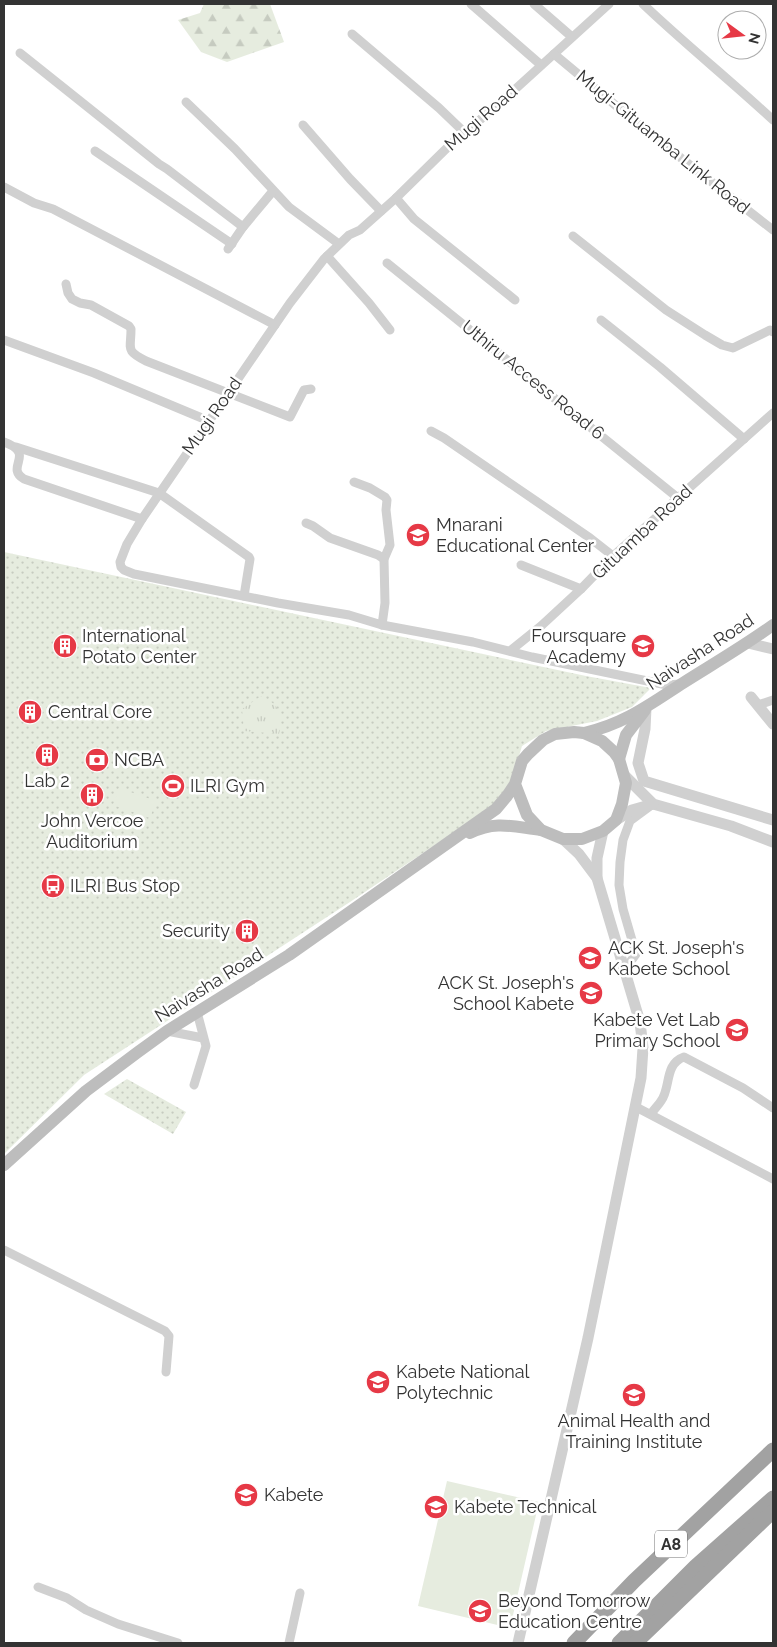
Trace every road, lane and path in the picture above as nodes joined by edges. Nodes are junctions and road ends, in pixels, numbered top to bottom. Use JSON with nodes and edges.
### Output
{"nodes":[{"id":1,"x":471,"y":4,"type":"edge"},
{"id":2,"x":534,"y":4,"type":"edge"},
{"id":3,"x":610,"y":4,"type":"edge"},
{"id":4,"x":643,"y":4,"type":"edge"},
{"id":5,"x":352,"y":34,"type":"dead end"},
{"id":6,"x":572,"y":37,"type":"junction"},
{"id":7,"x":20,"y":53,"type":"dead end"},
{"id":8,"x":554,"y":54,"type":"junction"},
{"id":9,"x":541,"y":65,"type":"junction"},
{"id":10,"x":73,"y":88,"type":"dead end"},
{"id":11,"x":186,"y":102,"type":"dead end"},
{"id":12,"x":773,"y":120,"type":"edge"},
{"id":13,"x":303,"y":125,"type":"dead end"},
{"id":14,"x":465,"y":133,"type":"junction"},
{"id":15,"x":95,"y":150,"type":"dead end"},
{"id":16,"x":167,"y":169,"type":"junction"},
{"id":17,"x":4,"y":187,"type":"edge"},
{"id":18,"x":273,"y":191,"type":"junction"},
{"id":19,"x":396,"y":198,"type":"junction"},
{"id":20,"x":381,"y":211,"type":"junction"},
{"id":21,"x":243,"y":227,"type":"junction"},
{"id":22,"x":773,"y":230,"type":"edge"},
{"id":23,"x":573,"y":236,"type":"dead end"},
{"id":24,"x":339,"y":244,"type":"junction"},
{"id":25,"x":327,"y":256,"type":"junction"},
{"id":26,"x":387,"y":263,"type":"dead end"},
{"id":27,"x":66,"y":284,"type":"dead end"},
{"id":28,"x":514,"y":300,"type":"dead end"},
{"id":29,"x":602,"y":320,"type":"dead end"},
{"id":30,"x":275,"y":325,"type":"junction"},
{"id":31,"x":390,"y":330,"type":"dead end"},
{"id":32,"x":773,"y":332,"type":"edge"},
{"id":33,"x":4,"y":340,"type":"edge"},
{"id":34,"x":312,"y":389,"type":"dead end"},
{"id":35,"x":227,"y":394,"type":"junction"},
{"id":36,"x":773,"y":413,"type":"edge"},
{"id":37,"x":209,"y":421,"type":"junction"},
{"id":38,"x":431,"y":431,"type":"dead end"},
{"id":39,"x":744,"y":440,"type":"junction"},
{"id":40,"x":4,"y":442,"type":"edge"},
{"id":41,"x":16,"y":447,"type":"junction"},
{"id":42,"x":354,"y":482,"type":"dead end"},
{"id":43,"x":159,"y":492,"type":"junction"},
{"id":44,"x":678,"y":498,"type":"junction"},
{"id":45,"x":142,"y":519,"type":"junction"},
{"id":46,"x":306,"y":523,"type":"dead end"},
{"id":47,"x":613,"y":556,"type":"junction"},
{"id":48,"x":384,"y":559,"type":"junction"},
{"id":49,"x":520,"y":565,"type":"dead end"},
{"id":50,"x":581,"y":589,"type":"junction"},
{"id":51,"x":244,"y":596,"type":"junction"},
{"id":52,"x":382,"y":625,"type":"junction"},
{"id":53,"x":773,"y":625,"type":"edge"},
{"id":54,"x":748,"y":644,"type":"junction"},
{"id":55,"x":773,"y":649,"type":"edge"},
{"id":56,"x":510,"y":651,"type":"junction"},
{"id":57,"x":682,"y":684,"type":"junction"},
{"id":58,"x":773,"y":700,"type":"edge"},
{"id":59,"x":754,"y":701,"type":"joint"},
{"id":60,"x":649,"y":706,"type":"junction"},
{"id":61,"x":773,"y":724,"type":"edge"},
{"id":62,"x":584,"y":733,"type":"junction"},
{"id":63,"x":619,"y":759,"type":"junction"},
{"id":64,"x":624,"y":775,"type":"junction"},
{"id":65,"x":515,"y":784,"type":"junction"},
{"id":66,"x":653,"y":804,"type":"junction"},
{"id":67,"x":769,"y":819,"type":"edge"},
{"id":68,"x":616,"y":820,"type":"junction"},
{"id":69,"x":541,"y":830,"type":"junction"},
{"id":70,"x":603,"y":831,"type":"junction"},
{"id":71,"x":759,"y":836,"type":"junction"},
{"id":72,"x":564,"y":839,"type":"junction"},
{"id":73,"x":773,"y":842,"type":"edge"},
{"id":74,"x":442,"y":847,"type":"junction"},
{"id":75,"x":597,"y":878,"type":"junction"},
{"id":76,"x":625,"y":969,"type":"junction"},
{"id":77,"x":197,"y":1012,"type":"junction"},
{"id":78,"x":168,"y":1031,"type":"junction"},
{"id":79,"x":202,"y":1038,"type":"junction"},
{"id":80,"x":194,"y":1085,"type":"dead end"},
{"id":81,"x":636,"y":1107,"type":"junction"},
{"id":82,"x":773,"y":1108,"type":"edge"},
{"id":83,"x":651,"y":1114,"type":"junction"},
{"id":84,"x":4,"y":1165,"type":"edge"},
{"id":85,"x":773,"y":1179,"type":"edge"},
{"id":86,"x":4,"y":1250,"type":"edge"},
{"id":87,"x":166,"y":1372,"type":"dead end"},
{"id":88,"x":773,"y":1450,"type":"edge"},
{"id":89,"x":773,"y":1498,"type":"edge"},
{"id":90,"x":773,"y":1511,"type":"edge"},
{"id":91,"x":38,"y":1587,"type":"dead end"},
{"id":92,"x":300,"y":1593,"type":"dead end"},
{"id":93,"x":178,"y":1643,"type":"edge"},
{"id":94,"x":289,"y":1643,"type":"edge"},
{"id":95,"x":518,"y":1643,"type":"edge"},
{"id":96,"x":574,"y":1643,"type":"edge"},
{"id":97,"x":619,"y":1643,"type":"edge"},
{"id":98,"x":635,"y":1643,"type":"edge"}],
"edges":[{"from":1,"to":9,"type":"street"},
{"from":2,"to":6,"type":"street"},
{"from":3,"to":6,"type":"street","name":"Mugi Road"},
{"from":4,"to":12,"type":"street"},
{"from":5,"to":14,"type":"street"},
{"from":6,"to":8,"type":"street","name":"Mugi Road"},
{"from":7,"to":16,"type":"street"},
{"from":8,"to":9,"type":"street","name":"Mugi Road"},
{"from":8,"to":22,"type":"street","name":"Mugi-Gituamba Link Road"},
{"from":9,"to":14,"type":"street","name":"Mugi Road"},
{"from":10,"to":16,"type":"street"},
{"from":11,"to":18,"type":"street"},
{"from":13,"to":20,"type":"street"},
{"from":14,"to":19,"type":"street","name":"Mugi Road"},
{"from":15,"to":21,"type":"street"},
{"from":16,"to":21,"type":"street"},
{"from":17,"to":30,"type":"street"},
{"from":18,"to":21,"type":"street"},
{"from":18,"to":24,"type":"street"},
{"from":19,"to":20,"type":"street","name":"Mugi Road"},
{"from":19,"to":28,"type":"street"},
{"from":20,"to":24,"type":"street","name":"Mugi Road"},
{"from":23,"to":32,"type":"street"},
{"from":24,"to":25,"type":"street","name":"Mugi Road"},
{"from":25,"to":30,"type":"street","name":"Mugi Road"},
{"from":25,"to":31,"type":"street"},
{"from":26,"to":44,"type":"street","name":"Uthiru Access Road 6"},
{"from":27,"to":35,"type":"street"},
{"from":29,"to":39,"type":"street"},
{"from":30,"to":35,"type":"street","name":"Mugi Road"},
{"from":33,"to":37,"type":"street"},
{"from":34,"to":35,"type":"street"},
{"from":35,"to":37,"type":"street","name":"Mugi Road"},
{"from":36,"to":39,"type":"street","name":"Gituamba Road"},
{"from":37,"to":43,"type":"street","name":"Mugi Road"},
{"from":38,"to":47,"type":"street"},
{"from":39,"to":44,"type":"street","name":"Gituamba Road"},
{"from":40,"to":41,"type":"street"},
{"from":41,"to":43,"type":"street"},
{"from":41,"to":45,"type":"street"},
{"from":42,"to":48,"type":"street"},
{"from":43,"to":45,"type":"street","name":"Mugi Road"},
{"from":43,"to":51,"type":"street"},
{"from":44,"to":47,"type":"street","name":"Gituamba Road"},
{"from":45,"to":51,"type":"street","name":"Mugi Road"},
{"from":46,"to":48,"type":"street"},
{"from":47,"to":50,"type":"street","name":"Gituamba Road"},
{"from":48,"to":52,"type":"street"},
{"from":49,"to":50,"type":"street"},
{"from":50,"to":56,"type":"street","name":"Gituamba Road"},
{"from":51,"to":52,"type":"street","name":"Mugi Road"},
{"from":52,"to":56,"type":"street","name":"Mugi Road"},
{"from":53,"to":54,"type":"main road","name":"Naivasha Road"},
{"from":54,"to":55,"type":"street"},
{"from":54,"to":57,"type":"main road","name":"Naivasha Road"},
{"from":56,"to":57,"type":"street","name":"Mugi Road"},
{"from":57,"to":60,"type":"main road","name":"Naivasha Road"},
{"from":58,"to":59,"type":"street"},
{"from":59,"to":61,"type":"street"},
{"from":60,"to":62,"type":"main road","name":"Naivasha Road"},
{"from":60,"to":63,"type":"main road"},
{"from":60,"to":67,"type":"street"},
{"from":62,"to":63,"type":"main road"},
{"from":62,"to":65,"type":"main road"},
{"from":63,"to":64,"type":"main road"},
{"from":64,"to":66,"type":"street"},
{"from":64,"to":68,"type":"main road"},
{"from":65,"to":69,"type":"main road"},
{"from":65,"to":74,"type":"main road","name":"Naivasha Road"},
{"from":66,"to":68,"type":"street"},
{"from":66,"to":71,"type":"street"},
{"from":66,"to":76,"type":"street"},
{"from":67,"to":71,"type":"street"},
{"from":68,"to":70,"type":"main road"},
{"from":69,"to":72,"type":"main road"},
{"from":69,"to":74,"type":"main road","name":"Naivasha Road"},
{"from":70,"to":72,"type":"main road"},
{"from":70,"to":75,"type":"street"},
{"from":71,"to":73,"type":"street"},
{"from":72,"to":75,"type":"street"},
{"from":74,"to":77,"type":"main road","name":"Naivasha Road"},
{"from":75,"to":76,"type":"street"},
{"from":76,"to":81,"type":"street"},
{"from":77,"to":78,"type":"main road","name":"Naivasha Road"},
{"from":77,"to":79,"type":"street"},
{"from":78,"to":79,"type":"street"},
{"from":78,"to":84,"type":"main road","name":"Naivasha Road"},
{"from":79,"to":80,"type":"street"},
{"from":81,"to":83,"type":"street"},
{"from":81,"to":95,"type":"street"},
{"from":82,"to":83,"type":"street"},
{"from":83,"to":85,"type":"street"},
{"from":86,"to":87,"type":"street"},
{"from":88,"to":96,"type":"highway","number":"A8"},
{"from":89,"to":97,"type":"highway","number":"A8"},
{"from":90,"to":98,"type":"highway"},
{"from":91,"to":93,"type":"street"},
{"from":92,"to":94,"type":"street"}]}
